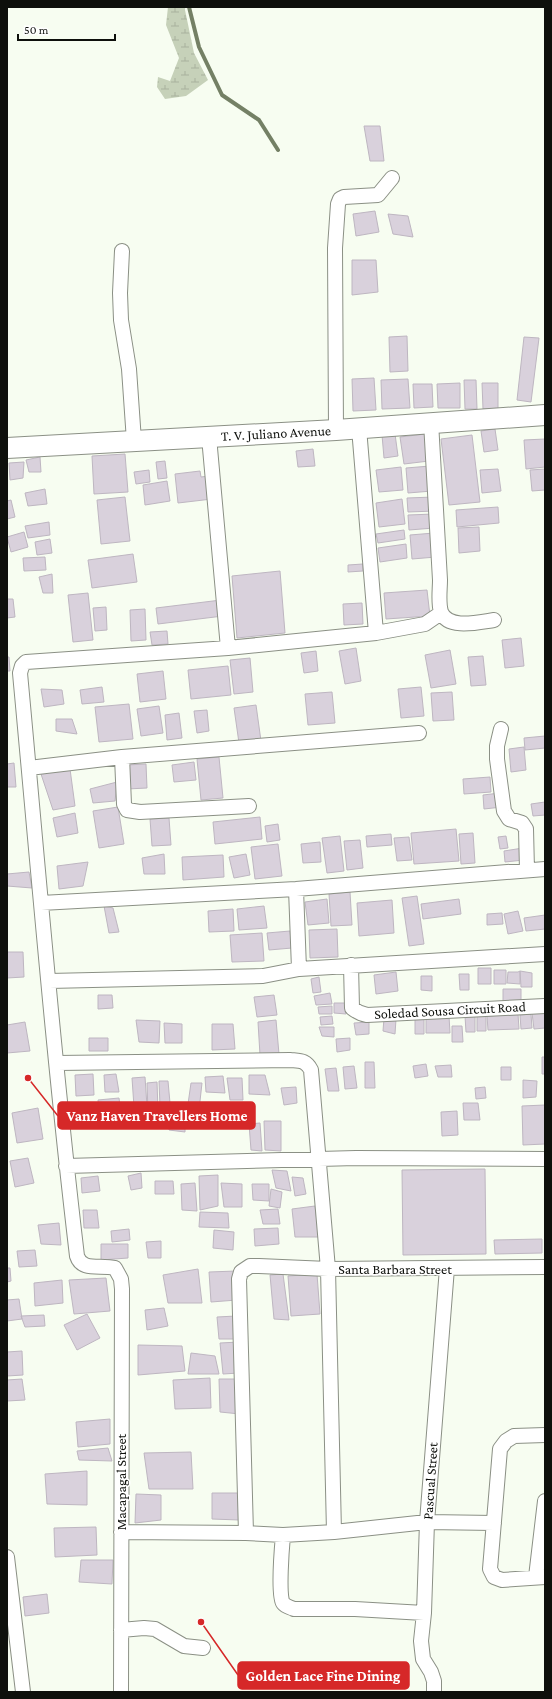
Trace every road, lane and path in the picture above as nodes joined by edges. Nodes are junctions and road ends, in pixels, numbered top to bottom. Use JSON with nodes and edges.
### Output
{"nodes":[{"id":1,"x":392,"y":178,"type":"dead end"},
{"id":2,"x":122,"y":251,"type":"dead end"},
{"id":3,"x":545,"y":415,"type":"edge"},
{"id":4,"x":431,"y":422,"type":"junction"},
{"id":5,"x":359,"y":428,"type":"junction"},
{"id":6,"x":336,"y":430,"type":"junction"},
{"id":7,"x":209,"y":437,"type":"junction"},
{"id":8,"x":134,"y":441,"type":"junction"},
{"id":9,"x":7,"y":448,"type":"edge"},
{"id":10,"x":442,"y":613,"type":"junction"},
{"id":11,"x":494,"y":620,"type":"dead end"},
{"id":12,"x":376,"y":633,"type":"junction"},
{"id":13,"x":228,"y":648,"type":"junction"},
{"id":14,"x":501,"y":728,"type":"dead end"},
{"id":15,"x":419,"y":733,"type":"dead end"},
{"id":16,"x":122,"y":757,"type":"junction"},
{"id":17,"x":29,"y":768,"type":"junction"},
{"id":18,"x":249,"y":806,"type":"dead end"},
{"id":19,"x":545,"y":869,"type":"edge"},
{"id":20,"x":527,"y":870,"type":"junction"},
{"id":21,"x":296,"y":889,"type":"junction"},
{"id":22,"x":42,"y":903,"type":"junction"},
{"id":23,"x":545,"y":954,"type":"edge"},
{"id":24,"x":351,"y":965,"type":"junction"},
{"id":25,"x":299,"y":969,"type":"junction"},
{"id":26,"x":49,"y":981,"type":"junction"},
{"id":27,"x":545,"y":1006,"type":"edge"},
{"id":28,"x":57,"y":1063,"type":"junction"},
{"id":29,"x":318,"y":1159,"type":"junction"},
{"id":30,"x":545,"y":1159,"type":"edge"},
{"id":31,"x":66,"y":1166,"type":"junction"},
{"id":32,"x":545,"y":1267,"type":"edge"},
{"id":33,"x":447,"y":1268,"type":"junction"},
{"id":34,"x":328,"y":1269,"type":"junction"},
{"id":35,"x":545,"y":1435,"type":"edge"},
{"id":36,"x":545,"y":1501,"type":"edge"},
{"id":37,"x":427,"y":1522,"type":"junction"},
{"id":38,"x":494,"y":1523,"type":"junction"},
{"id":39,"x":121,"y":1532,"type":"junction"},
{"id":40,"x":246,"y":1532,"type":"junction"},
{"id":41,"x":334,"y":1532,"type":"junction"},
{"id":42,"x":283,"y":1535,"type":"junction"},
{"id":43,"x":7,"y":1557,"type":"edge"},
{"id":44,"x":541,"y":1577,"type":"edge"},
{"id":45,"x":424,"y":1613,"type":"junction"},
{"id":46,"x":121,"y":1630,"type":"junction"},
{"id":47,"x":203,"y":1648,"type":"dead end"},
{"id":48,"x":22,"y":1692,"type":"edge"},
{"id":49,"x":121,"y":1692,"type":"edge"},
{"id":50,"x":434,"y":1692,"type":"edge"}],
"edges":[{"from":1,"to":6,"type":"street"},
{"from":2,"to":8,"type":"street"},
{"from":3,"to":4,"type":"main road","name":"T. V. Juliano Avenue"},
{"from":4,"to":5,"type":"main road","name":"T. V. Juliano Avenue"},
{"from":4,"to":10,"type":"street"},
{"from":5,"to":6,"type":"main road","name":"T. V. Juliano Avenue"},
{"from":5,"to":12,"type":"street"},
{"from":6,"to":7,"type":"main road","name":"T. V. Juliano Avenue"},
{"from":7,"to":8,"type":"main road","name":"T. V. Juliano Avenue"},
{"from":7,"to":13,"type":"street"},
{"from":8,"to":9,"type":"main road","name":"T. V. Juliano Avenue"},
{"from":10,"to":11,"type":"street"},
{"from":10,"to":12,"type":"street"},
{"from":12,"to":13,"type":"street"},
{"from":13,"to":17,"type":"street"},
{"from":14,"to":20,"type":"street"},
{"from":15,"to":16,"type":"street"},
{"from":16,"to":17,"type":"street"},
{"from":16,"to":18,"type":"street"},
{"from":17,"to":22,"type":"street"},
{"from":19,"to":20,"type":"street"},
{"from":20,"to":21,"type":"street"},
{"from":21,"to":22,"type":"street"},
{"from":21,"to":25,"type":"street"},
{"from":22,"to":26,"type":"street"},
{"from":23,"to":24,"type":"street"},
{"from":24,"to":25,"type":"street"},
{"from":24,"to":27,"type":"street","name":"Soledad Sousa Circuit Road"},
{"from":25,"to":26,"type":"street"},
{"from":26,"to":28,"type":"street"},
{"from":28,"to":29,"type":"street"},
{"from":28,"to":31,"type":"street"},
{"from":29,"to":30,"type":"street"},
{"from":29,"to":31,"type":"street"},
{"from":29,"to":34,"type":"street"},
{"from":31,"to":39,"type":"street","name":"Macapagal Street"},
{"from":32,"to":33,"type":"street","name":"Santa Barbara Street"},
{"from":33,"to":34,"type":"street","name":"Santa Barbara Street"},
{"from":33,"to":37,"type":"street","name":"Pascual Street"},
{"from":34,"to":40,"type":"street","name":"Santa Barbara Street"},
{"from":34,"to":41,"type":"street"},
{"from":35,"to":38,"type":"street"},
{"from":36,"to":44,"type":"street"},
{"from":37,"to":38,"type":"street"},
{"from":37,"to":41,"type":"street"},
{"from":37,"to":45,"type":"street","name":"Pascual Street"},
{"from":38,"to":44,"type":"street"},
{"from":39,"to":40,"type":"street"},
{"from":39,"to":46,"type":"street","name":"Macapagal Street"},
{"from":40,"to":42,"type":"street"},
{"from":41,"to":42,"type":"street"},
{"from":42,"to":45,"type":"street"},
{"from":43,"to":48,"type":"street"},
{"from":45,"to":50,"type":"street","name":"Pascual Street"},
{"from":46,"to":47,"type":"street"},
{"from":46,"to":49,"type":"street","name":"Macapagal Street"}]}
